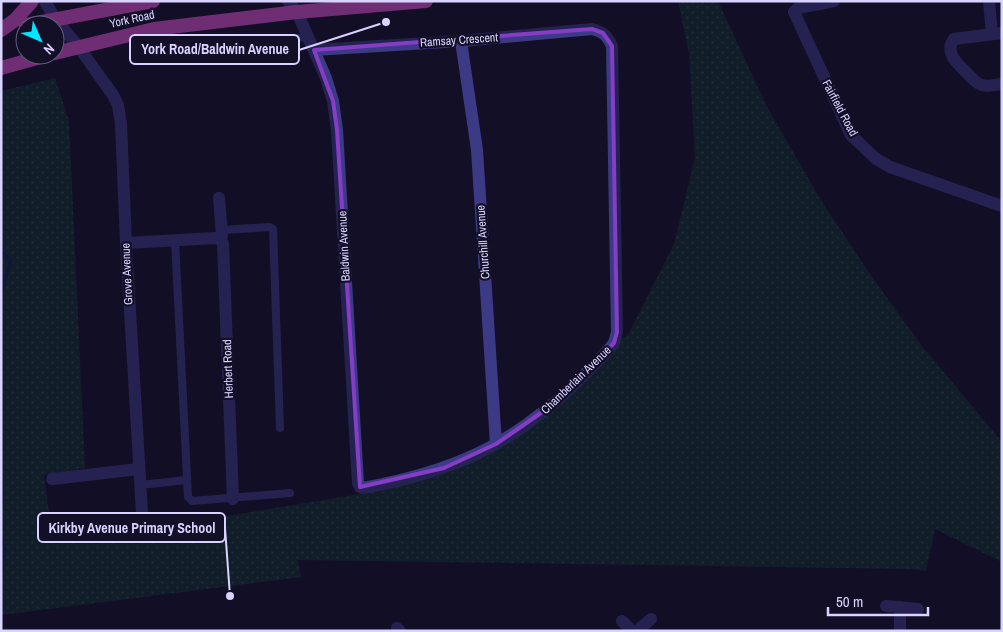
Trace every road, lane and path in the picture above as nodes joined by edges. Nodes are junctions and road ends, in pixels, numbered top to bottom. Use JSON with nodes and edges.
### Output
{"nodes":[{"id":1,"x":32,"y":1,"type":"edge"},
{"id":2,"x":45,"y":1,"type":"edge"},
{"id":3,"x":153,"y":1,"type":"edge"},
{"id":4,"x":426,"y":1,"type":"edge"},
{"id":5,"x":834,"y":1,"type":"edge"},
{"id":6,"x":989,"y":1,"type":"edge"},
{"id":7,"x":293,"y":7,"type":"edge"},
{"id":8,"x":53,"y":15,"type":"edge"},
{"id":9,"x":65,"y":17,"type":"edge"},
{"id":10,"x":15,"y":28,"type":"edge"},
{"id":11,"x":1,"y":31,"type":"edge"},
{"id":12,"x":65,"y":31,"type":"edge"},
{"id":13,"x":603,"y":32,"type":"joint"},
{"id":14,"x":997,"y":33,"type":"edge"},
{"id":15,"x":308,"y":37,"type":"junction"},
{"id":16,"x":461,"y":40,"type":"junction"},
{"id":17,"x":78,"y":46,"type":"junction"},
{"id":18,"x":65,"y":50,"type":"edge"},
{"id":19,"x":314,"y":50,"type":"junction"},
{"id":20,"x":203,"y":56,"type":"dead end"},
{"id":21,"x":15,"y":64,"type":"edge"},
{"id":22,"x":1,"y":68,"type":"edge"},
{"id":23,"x":1002,"y":84,"type":"edge"},
{"id":24,"x":219,"y":198,"type":"dead end"},
{"id":25,"x":1002,"y":206,"type":"edge"},
{"id":26,"x":221,"y":235,"type":"junction"},
{"id":27,"x":174,"y":240,"type":"junction"},
{"id":28,"x":126,"y":243,"type":"junction"},
{"id":29,"x":280,"y":428,"type":"dead end"},
{"id":30,"x":496,"y":444,"type":"junction"},
{"id":31,"x":139,"y":469,"type":"junction"},
{"id":32,"x":52,"y":479,"type":"dead end"},
{"id":33,"x":187,"y":480,"type":"junction"},
{"id":34,"x":140,"y":485,"type":"junction"},
{"id":35,"x":360,"y":487,"type":"joint"},
{"id":36,"x":290,"y":493,"type":"dead end"},
{"id":37,"x":233,"y":499,"type":"junction"},
{"id":38,"x":142,"y":513,"type":"dead end"},
{"id":39,"x":886,"y":606,"type":"dead end"},
{"id":40,"x":900,"y":607,"type":"junction"},
{"id":41,"x":918,"y":609,"type":"dead end"},
{"id":42,"x":650,"y":619,"type":"dead end"},
{"id":43,"x":622,"y":621,"type":"dead end"},
{"id":44,"x":632,"y":631,"type":"edge"},
{"id":45,"x":637,"y":631,"type":"edge"},
{"id":46,"x":900,"y":631,"type":"edge"}],
"edges":[{"from":1,"to":11,"type":"highway"},
{"from":2,"to":8,"type":"street","name":"Grove Avenue"},
{"from":3,"to":9,"type":"highway","name":"York Road"},
{"from":4,"to":7,"type":"highway","name":"York Road"},
{"from":5,"to":25,"type":"street","name":"Fairfield Road"},
{"from":6,"to":14,"type":"street"},
{"from":7,"to":15,"type":"street","name":"Baldwin Avenue"},
{"from":7,"to":17,"type":"highway","name":"York Road"},
{"from":10,"to":11,"type":"highway","name":"York Road"},
{"from":12,"to":17,"type":"street","name":"Grove Avenue"},
{"from":13,"to":16,"type":"street","name":"Ramsay Crescent"},
{"from":13,"to":30,"type":"street","name":"Chamberlain Avenue"},
{"from":14,"to":23,"type":"street"},
{"from":15,"to":19,"type":"street","name":"Baldwin Avenue"},
{"from":15,"to":20,"type":"lane"},
{"from":16,"to":19,"type":"street","name":"Ramsay Crescent"},
{"from":16,"to":30,"type":"street","name":"Churchill Avenue"},
{"from":17,"to":18,"type":"highway","name":"York Road"},
{"from":17,"to":28,"type":"street","name":"Grove Avenue"},
{"from":19,"to":35,"type":"street","name":"Baldwin Avenue"},
{"from":21,"to":22,"type":"highway"},
{"from":24,"to":26,"type":"street","name":"Herbert Road"},
{"from":26,"to":27,"type":"street"},
{"from":26,"to":29,"type":"lane"},
{"from":26,"to":37,"type":"street","name":"Herbert Road"},
{"from":27,"to":28,"type":"street"},
{"from":27,"to":33,"type":"lane"},
{"from":28,"to":31,"type":"street","name":"Grove Avenue"},
{"from":30,"to":35,"type":"street","name":"Chamberlain Avenue"},
{"from":31,"to":32,"type":"street"},
{"from":31,"to":34,"type":"street","name":"Grove Avenue"},
{"from":33,"to":34,"type":"lane"},
{"from":33,"to":37,"type":"lane"},
{"from":34,"to":38,"type":"street","name":"Grove Avenue"},
{"from":36,"to":37,"type":"lane"},
{"from":39,"to":40,"type":"street"},
{"from":40,"to":41,"type":"street"},
{"from":40,"to":46,"type":"street"},
{"from":42,"to":45,"type":"street"},
{"from":43,"to":44,"type":"street"}]}
